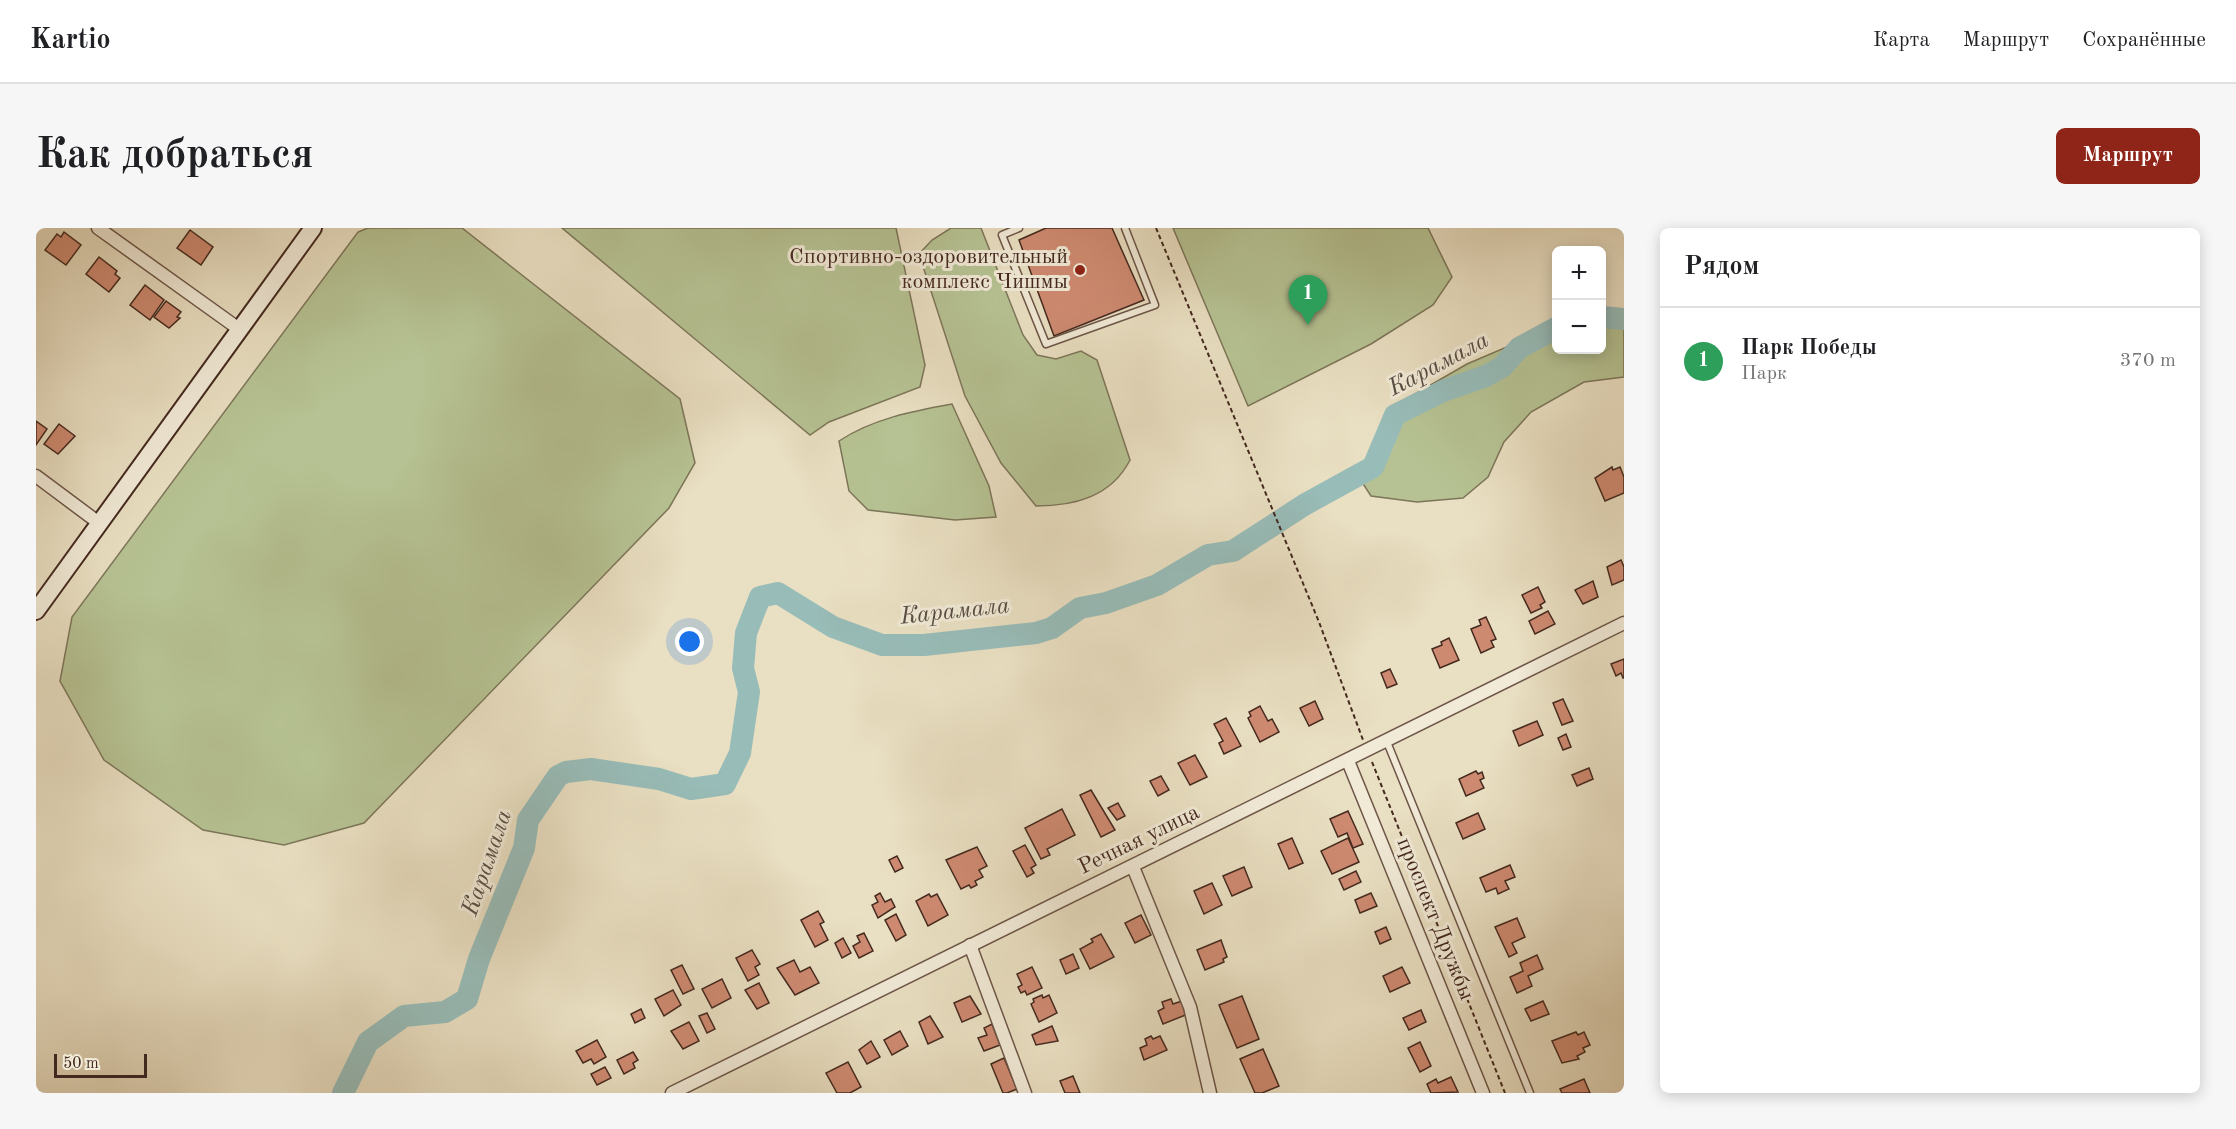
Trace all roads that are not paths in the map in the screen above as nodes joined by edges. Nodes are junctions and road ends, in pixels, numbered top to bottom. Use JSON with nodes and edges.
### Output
{"nodes":[{"id":1,"x":98,"y":228,"type":"edge"},
{"id":2,"x":313,"y":228,"type":"edge"},
{"id":3,"x":1019,"y":228,"type":"edge"},
{"id":4,"x":1125,"y":228,"type":"edge"},
{"id":5,"x":239,"y":329,"type":"junction"},
{"id":6,"x":36,"y":476,"type":"edge"},
{"id":7,"x":99,"y":523,"type":"junction"},
{"id":8,"x":36,"y":611,"type":"edge"},
{"id":9,"x":1624,"y":623,"type":"edge"},
{"id":10,"x":1387,"y":742,"type":"junction"},
{"id":11,"x":1348,"y":761,"type":"junction"},
{"id":12,"x":1132,"y":867,"type":"junction"},
{"id":13,"x":970,"y":945,"type":"junction"},
{"id":14,"x":672,"y":1093,"type":"edge"},
{"id":15,"x":1025,"y":1093,"type":"edge"},
{"id":16,"x":1210,"y":1093,"type":"edge"},
{"id":17,"x":1483,"y":1093,"type":"edge"},
{"id":18,"x":1530,"y":1093,"type":"edge"}],
"edges":[{"from":1,"to":5,"type":"street"},
{"from":2,"to":5,"type":"street"},
{"from":3,"to":4,"type":"lane"},
{"from":5,"to":7,"type":"street"},
{"from":6,"to":7,"type":"street"},
{"from":7,"to":8,"type":"street"},
{"from":9,"to":10,"type":"street","name":"Речная улица"},
{"from":10,"to":11,"type":"street","name":"Речная улица"},
{"from":10,"to":18,"type":"lane"},
{"from":11,"to":12,"type":"street","name":"Речная улица"},
{"from":11,"to":17,"type":"street","name":"проспект Дружбы"},
{"from":12,"to":13,"type":"street","name":"Речная улица"},
{"from":12,"to":16,"type":"street"},
{"from":13,"to":14,"type":"street","name":"Речная улица"},
{"from":13,"to":15,"type":"street"}]}
